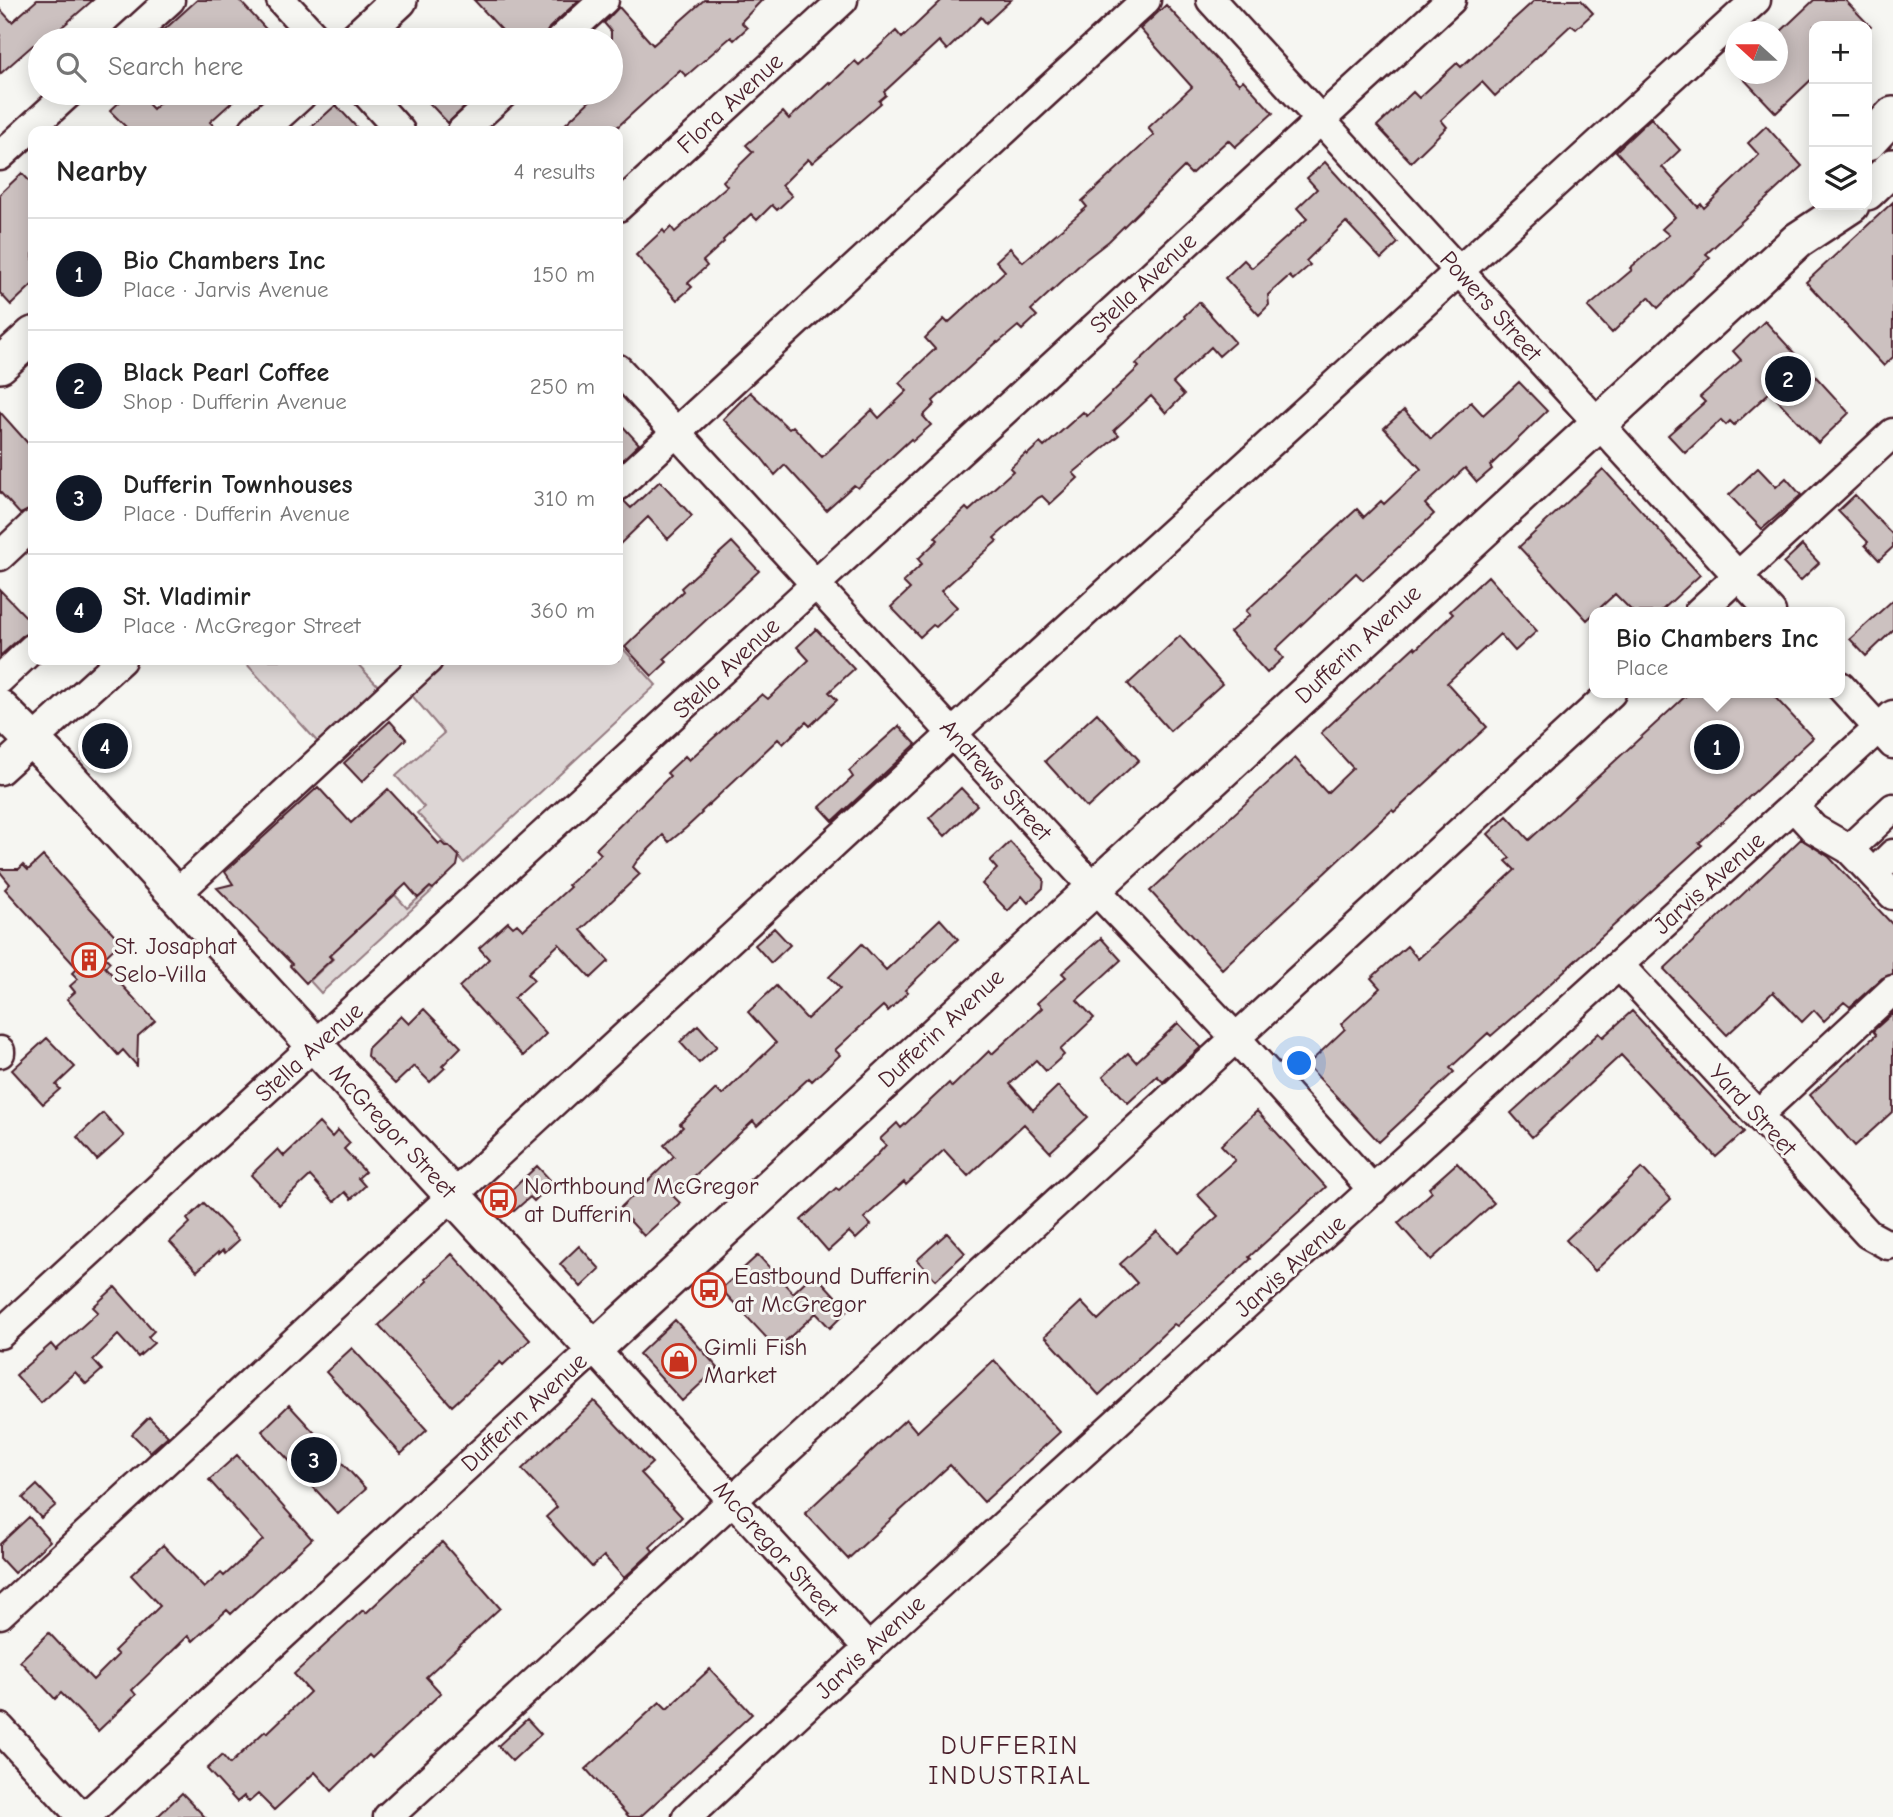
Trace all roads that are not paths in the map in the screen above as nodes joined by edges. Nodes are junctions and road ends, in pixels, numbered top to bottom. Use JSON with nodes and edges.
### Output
{"nodes":[{"id":1,"x":170,"y":0,"type":"edge"},
{"id":2,"x":281,"y":0,"type":"edge"},
{"id":3,"x":399,"y":0,"type":"edge"},
{"id":4,"x":604,"y":0,"type":"edge"},
{"id":5,"x":843,"y":0,"type":"edge"},
{"id":6,"x":1146,"y":0,"type":"edge"},
{"id":7,"x":1211,"y":0,"type":"edge"},
{"id":8,"x":1451,"y":0,"type":"edge"},
{"id":9,"x":1756,"y":0,"type":"edge"},
{"id":10,"x":139,"y":28,"type":"edge"},
{"id":11,"x":307,"y":28,"type":"edge"},
{"id":12,"x":369,"y":28,"type":"edge"},
{"id":13,"x":574,"y":28,"type":"edge"},
{"id":14,"x":56,"y":105,"type":"edge"},
{"id":15,"x":286,"y":105,"type":"edge"},
{"id":16,"x":377,"y":105,"type":"edge"},
{"id":17,"x":491,"y":105,"type":"edge"},
{"id":18,"x":1893,"y":115,"type":"edge"},
{"id":19,"x":1321,"y":120,"type":"junction"},
{"id":20,"x":33,"y":126,"type":"edge"},
{"id":21,"x":263,"y":126,"type":"edge"},
{"id":22,"x":396,"y":126,"type":"edge"},
{"id":23,"x":468,"y":126,"type":"edge"},
{"id":24,"x":28,"y":130,"type":"edge"},
{"id":25,"x":1872,"y":138,"type":"edge"},
{"id":26,"x":0,"y":156,"type":"edge"},
{"id":27,"x":1893,"y":167,"type":"edge"},
{"id":28,"x":1872,"y":187,"type":"edge"},
{"id":29,"x":623,"y":202,"type":"edge"},
{"id":30,"x":1815,"y":210,"type":"edge"},
{"id":31,"x":1843,"y":210,"type":"edge"},
{"id":32,"x":1798,"y":240,"type":"junction"},
{"id":33,"x":1460,"y":272,"type":"junction"},
{"id":34,"x":28,"y":340,"type":"edge"},
{"id":35,"x":0,"y":365,"type":"edge"},
{"id":36,"x":623,"y":375,"type":"edge"},
{"id":37,"x":1597,"y":424,"type":"junction"},
{"id":38,"x":676,"y":433,"type":"junction"},
{"id":39,"x":1893,"y":433,"type":"edge"},
{"id":40,"x":623,"y":481,"type":"edge"},
{"id":41,"x":28,"y":530,"type":"edge"},
{"id":42,"x":0,"y":556,"type":"edge"},
{"id":43,"x":1738,"y":576,"type":"junction"},
{"id":44,"x":816,"y":585,"type":"junction"},
{"id":45,"x":1704,"y":607,"type":"edge"},
{"id":46,"x":1766,"y":607,"type":"edge"},
{"id":47,"x":28,"y":653,"type":"edge"},
{"id":48,"x":116,"y":665,"type":"edge"},
{"id":49,"x":424,"y":665,"type":"edge"},
{"id":50,"x":0,"y":679,"type":"edge"},
{"id":51,"x":1845,"y":691,"type":"edge"},
{"id":52,"x":1606,"y":698,"type":"edge"},
{"id":53,"x":0,"y":708,"type":"edge"},
{"id":54,"x":1888,"y":729,"type":"edge"},
{"id":55,"x":953,"y":733,"type":"junction"},
{"id":56,"x":33,"y":740,"type":"junction"},
{"id":57,"x":0,"y":770,"type":"edge"},
{"id":58,"x":1793,"y":806,"type":"junction"},
{"id":59,"x":1893,"y":808,"type":"edge"},
{"id":60,"x":1849,"y":849,"type":"junction"},
{"id":61,"x":1883,"y":864,"type":"edge"},
{"id":62,"x":1093,"y":887,"type":"junction"},
{"id":63,"x":175,"y":895,"type":"junction"},
{"id":64,"x":1893,"y":895,"type":"edge"},
{"id":65,"x":1619,"y":965,"type":"junction"},
{"id":66,"x":1893,"y":990,"type":"edge"},
{"id":67,"x":1236,"y":1038,"type":"junction"},
{"id":68,"x":315,"y":1047,"type":"junction"},
{"id":69,"x":1758,"y":1115,"type":"junction"},
{"id":70,"x":1373,"y":1190,"type":"junction"},
{"id":71,"x":454,"y":1196,"type":"junction"},
{"id":72,"x":1893,"y":1243,"type":"edge"},
{"id":73,"x":0,"y":1334,"type":"edge"},
{"id":74,"x":594,"y":1349,"type":"junction"},
{"id":75,"x":732,"y":1500,"type":"junction"},
{"id":76,"x":0,"y":1614,"type":"edge"},
{"id":77,"x":869,"y":1649,"type":"junction"},
{"id":78,"x":0,"y":1728,"type":"edge"},
{"id":79,"x":83,"y":1817,"type":"edge"},
{"id":80,"x":388,"y":1817,"type":"edge"},
{"id":81,"x":687,"y":1817,"type":"edge"}],
"edges":[{"from":1,"to":10,"type":"street"},
{"from":2,"to":11,"type":"street"},
{"from":3,"to":12,"type":"main road"},
{"from":4,"to":13,"type":"street"},
{"from":5,"to":29,"type":"street","name":"Flora Avenue"},
{"from":6,"to":38,"type":"street"},
{"from":7,"to":19,"type":"street","name":"Powers Street"},
{"from":8,"to":19,"type":"street","name":"Stella Avenue"},
{"from":9,"to":33,"type":"street"},
{"from":14,"to":20,"type":"street"},
{"from":15,"to":21,"type":"main road"},
{"from":16,"to":22,"type":"street"},
{"from":17,"to":23,"type":"street"},
{"from":18,"to":25,"type":"main road"},
{"from":19,"to":33,"type":"street","name":"Powers Street"},
{"from":19,"to":44,"type":"street","name":"Stella Avenue"},
{"from":24,"to":26,"type":"street"},
{"from":27,"to":28,"type":"main road"},
{"from":30,"to":32,"type":"main road","name":"Dufferin Avenue"},
{"from":31,"to":32,"type":"main road","name":"Dufferin Avenue"},
{"from":32,"to":37,"type":"main road","name":"Dufferin Avenue"},
{"from":33,"to":37,"type":"street","name":"Powers Street"},
{"from":33,"to":55,"type":"street"},
{"from":34,"to":35,"type":"main road"},
{"from":36,"to":38,"type":"street","name":"Andrews Street"},
{"from":37,"to":43,"type":"street","name":"Powers Street"},
{"from":37,"to":62,"type":"main road","name":"Dufferin Avenue"},
{"from":38,"to":40,"type":"street"},
{"from":38,"to":44,"type":"street","name":"Andrews Street"},
{"from":39,"to":43,"type":"street"},
{"from":41,"to":42,"type":"street"},
{"from":43,"to":45,"type":"street"},
{"from":43,"to":46,"type":"street","name":"Powers Street"},
{"from":44,"to":55,"type":"street","name":"Andrews Street"},
{"from":44,"to":68,"type":"street","name":"Stella Avenue"},
{"from":47,"to":50,"type":"street"},
{"from":48,"to":56,"type":"street"},
{"from":49,"to":63,"type":"street"},
{"from":51,"to":54,"type":"street"},
{"from":52,"to":67,"type":"street"},
{"from":53,"to":56,"type":"main road","name":"McGregor Street"},
{"from":54,"to":58,"type":"street","name":"Jarvis Avenue"},
{"from":55,"to":62,"type":"street","name":"Andrews Street"},
{"from":55,"to":71,"type":"street"},
{"from":56,"to":57,"type":"street"},
{"from":56,"to":63,"type":"main road","name":"McGregor Street"},
{"from":58,"to":60,"type":"street"},
{"from":58,"to":65,"type":"street","name":"Jarvis Avenue"},
{"from":59,"to":60,"type":"street"},
{"from":60,"to":61,"type":"street"},
{"from":61,"to":64,"type":"street"},
{"from":62,"to":67,"type":"street","name":"Andrews Street"},
{"from":62,"to":74,"type":"main road","name":"Dufferin Avenue"},
{"from":63,"to":68,"type":"main road","name":"McGregor Street"},
{"from":65,"to":69,"type":"street","name":"Yard Street"},
{"from":65,"to":70,"type":"street","name":"Jarvis Avenue"},
{"from":66,"to":69,"type":"street"},
{"from":67,"to":70,"type":"street","name":"Andrews Street"},
{"from":67,"to":75,"type":"street"},
{"from":68,"to":71,"type":"main road","name":"McGregor Street"},
{"from":68,"to":73,"type":"street","name":"Stella Avenue"},
{"from":69,"to":72,"type":"street","name":"Yard Street"},
{"from":70,"to":77,"type":"street","name":"Jarvis Avenue"},
{"from":71,"to":74,"type":"main road","name":"McGregor Street"},
{"from":71,"to":76,"type":"street"},
{"from":74,"to":75,"type":"street","name":"McGregor Street"},
{"from":74,"to":79,"type":"street","name":"Dufferin Avenue"},
{"from":75,"to":77,"type":"street","name":"McGregor Street"},
{"from":75,"to":80,"type":"street"},
{"from":77,"to":81,"type":"street","name":"Jarvis Avenue"},
{"from":78,"to":79,"type":"street"}]}
